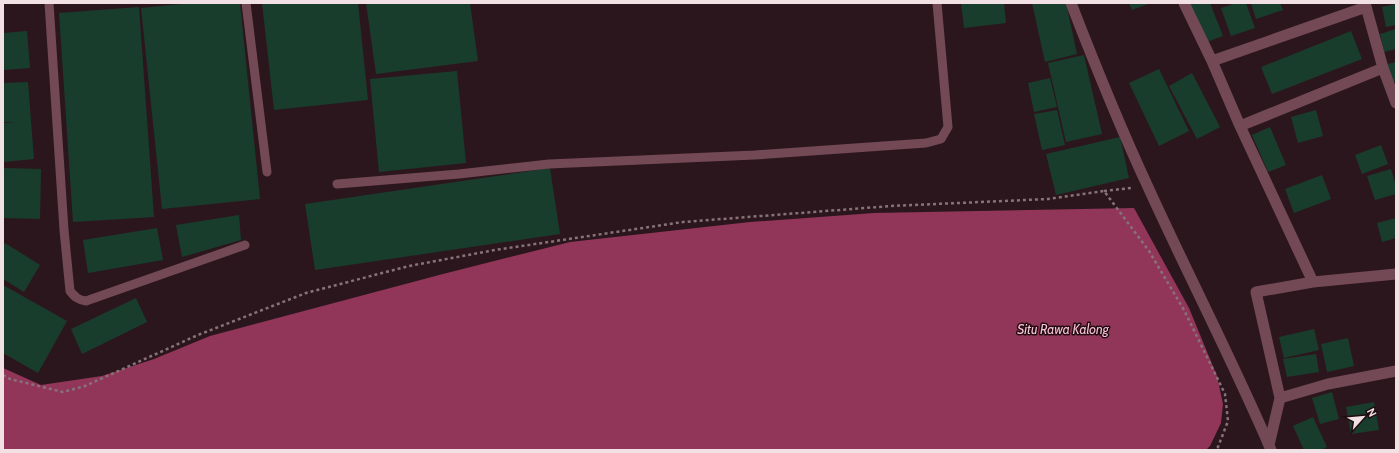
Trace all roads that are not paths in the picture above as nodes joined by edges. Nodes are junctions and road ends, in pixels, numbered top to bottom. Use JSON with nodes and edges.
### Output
{"nodes":[{"id":1,"x":49,"y":3,"type":"edge"},
{"id":2,"x":246,"y":3,"type":"edge"},
{"id":3,"x":937,"y":3,"type":"edge"},
{"id":4,"x":1071,"y":3,"type":"edge"},
{"id":5,"x":1184,"y":3,"type":"edge"},
{"id":6,"x":1366,"y":5,"type":"edge"},
{"id":7,"x":1212,"y":62,"type":"junction"},
{"id":8,"x":1383,"y":68,"type":"junction"},
{"id":9,"x":1396,"y":103,"type":"edge"},
{"id":10,"x":1240,"y":126,"type":"junction"},
{"id":11,"x":267,"y":172,"type":"dead end"},
{"id":12,"x":337,"y":184,"type":"dead end"},
{"id":13,"x":245,"y":245,"type":"dead end"},
{"id":14,"x":1396,"y":274,"type":"edge"},
{"id":15,"x":1313,"y":282,"type":"junction"},
{"id":16,"x":1396,"y":371,"type":"edge"},
{"id":17,"x":1280,"y":398,"type":"junction"},
{"id":18,"x":1270,"y":447,"type":"edge"}],
"edges":[{"from":1,"to":13,"type":"lane"},
{"from":2,"to":11,"type":"lane"},
{"from":3,"to":12,"type":"lane"},
{"from":4,"to":18,"type":"street"},
{"from":5,"to":7,"type":"street"},
{"from":6,"to":7,"type":"street"},
{"from":6,"to":8,"type":"street"},
{"from":7,"to":10,"type":"street"},
{"from":8,"to":9,"type":"street"},
{"from":8,"to":10,"type":"street"},
{"from":10,"to":15,"type":"street"},
{"from":14,"to":15,"type":"street"},
{"from":15,"to":17,"type":"street"},
{"from":16,"to":17,"type":"street"},
{"from":17,"to":18,"type":"street"}]}
